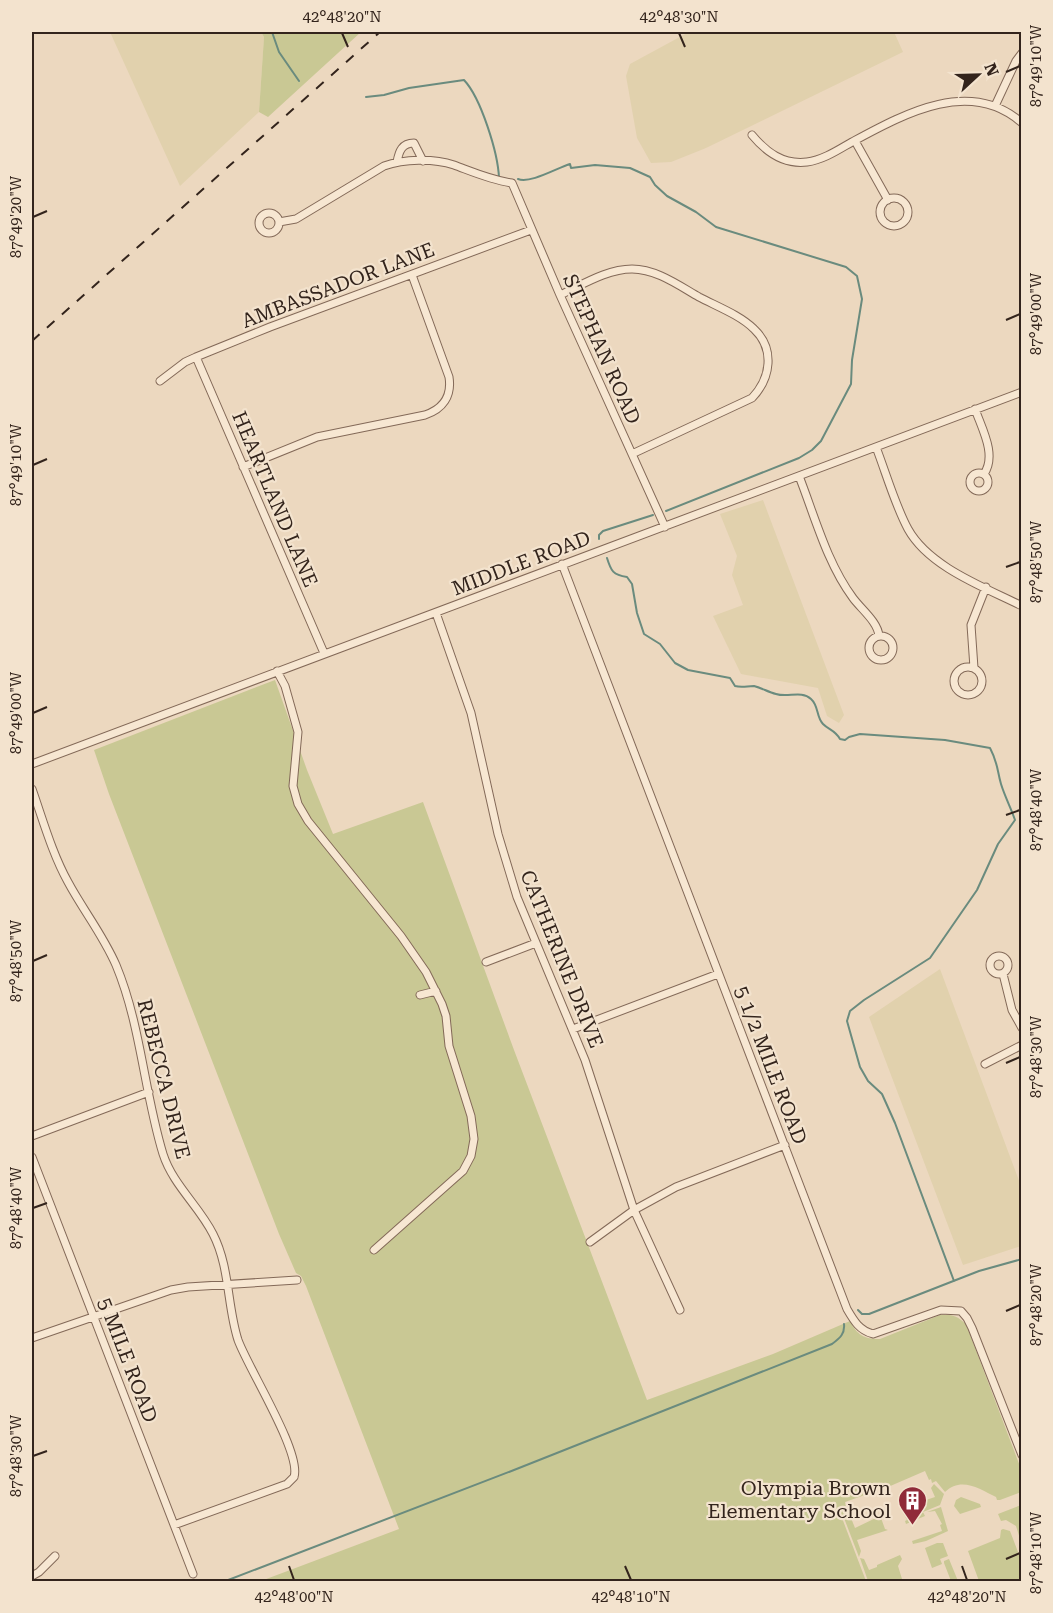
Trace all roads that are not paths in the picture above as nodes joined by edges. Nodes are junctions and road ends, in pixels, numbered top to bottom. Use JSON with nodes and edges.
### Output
{"nodes":[{"id":1,"x":1022,"y":53,"type":"edge"},
{"id":2,"x":995,"y":106,"type":"junction"},
{"id":3,"x":1022,"y":123,"type":"edge"},
{"id":4,"x":752,"y":135,"type":"dead end"},
{"id":5,"x":855,"y":141,"type":"junction"},
{"id":6,"x":423,"y":161,"type":"junction"},
{"id":7,"x":397,"y":162,"type":"junction"},
{"id":8,"x":888,"y":200,"type":"junction"},
{"id":9,"x":279,"y":222,"type":"dead end"},
{"id":10,"x":531,"y":230,"type":"junction"},
{"id":11,"x":412,"y":275,"type":"junction"},
{"id":12,"x":560,"y":296,"type":"junction"},
{"id":13,"x":196,"y":357,"type":"junction"},
{"id":14,"x":160,"y":381,"type":"dead end"},
{"id":15,"x":1022,"y":392,"type":"edge"},
{"id":16,"x":975,"y":410,"type":"junction"},
{"id":17,"x":876,"y":447,"type":"junction"},
{"id":18,"x":632,"y":454,"type":"junction"},
{"id":19,"x":243,"y":467,"type":"junction"},
{"id":20,"x":984,"y":474,"type":"dead end"},
{"id":21,"x":799,"y":476,"type":"junction"},
{"id":22,"x":665,"y":527,"type":"junction"},
{"id":23,"x":562,"y":564,"type":"junction"},
{"id":24,"x":986,"y":588,"type":"junction"},
{"id":25,"x":1022,"y":606,"type":"edge"},
{"id":26,"x":436,"y":613,"type":"junction"},
{"id":27,"x":879,"y":636,"type":"dead end"},
{"id":28,"x":324,"y":653,"type":"junction"},
{"id":29,"x":974,"y":668,"type":"junction"},
{"id":30,"x":277,"y":671,"type":"junction"},
{"id":31,"x":32,"y":764,"type":"edge"},
{"id":32,"x":32,"y":789,"type":"edge"},
{"id":33,"x":536,"y":943,"type":"junction"},
{"id":34,"x":486,"y":962,"type":"dead end"},
{"id":35,"x":718,"y":974,"type":"junction"},
{"id":36,"x":1003,"y":974,"type":"dead end"},
{"id":37,"x":436,"y":991,"type":"junction"},
{"id":38,"x":420,"y":996,"type":"dead end"},
{"id":39,"x":1022,"y":1028,"type":"edge"},
{"id":40,"x":573,"y":1029,"type":"junction"},
{"id":41,"x":1022,"y":1045,"type":"edge"},
{"id":42,"x":985,"y":1064,"type":"dead end"},
{"id":43,"x":149,"y":1092,"type":"junction"},
{"id":44,"x":32,"y":1136,"type":"edge"},
{"id":45,"x":785,"y":1145,"type":"junction"},
{"id":46,"x":32,"y":1157,"type":"edge"},
{"id":47,"x":634,"y":1210,"type":"junction"},
{"id":48,"x":590,"y":1242,"type":"dead end"},
{"id":49,"x":374,"y":1250,"type":"dead end"},
{"id":50,"x":297,"y":1280,"type":"dead end"},
{"id":51,"x":227,"y":1285,"type":"junction"},
{"id":52,"x":680,"y":1310,"type":"dead end"},
{"id":53,"x":93,"y":1316,"type":"junction"},
{"id":54,"x":32,"y":1338,"type":"edge"},
{"id":55,"x":1022,"y":1455,"type":"edge"},
{"id":56,"x":174,"y":1525,"type":"junction"},
{"id":57,"x":55,"y":1556,"type":"dead end"},
{"id":58,"x":193,"y":1575,"type":"dead end"},
{"id":59,"x":32,"y":1576,"type":"edge"}],
"edges":[{"from":1,"to":2,"type":"street"},
{"from":2,"to":3,"type":"street"},
{"from":2,"to":5,"type":"street"},
{"from":4,"to":5,"type":"street"},
{"from":5,"to":8,"type":"street"},
{"from":6,"to":7,"type":"street"},
{"from":6,"to":7,"type":"street"},
{"from":6,"to":10,"type":"street","name":"STEPHAN ROAD"},
{"from":7,"to":9,"type":"street"},
{"from":8,"to":8,"type":"street"},
{"from":10,"to":11,"type":"street","name":"AMBASSADOR LANE"},
{"from":10,"to":12,"type":"street","name":"STEPHAN ROAD"},
{"from":11,"to":13,"type":"street","name":"AMBASSADOR LANE"},
{"from":11,"to":19,"type":"street"},
{"from":12,"to":18,"type":"street","name":"STEPHAN ROAD"},
{"from":12,"to":18,"type":"street"},
{"from":13,"to":14,"type":"street","name":"AMBASSADOR LANE"},
{"from":13,"to":19,"type":"street","name":"HEARTLAND LANE"},
{"from":15,"to":16,"type":"street","name":"MIDDLE ROAD"},
{"from":16,"to":17,"type":"street","name":"MIDDLE ROAD"},
{"from":16,"to":20,"type":"street"},
{"from":17,"to":21,"type":"street","name":"MIDDLE ROAD"},
{"from":17,"to":24,"type":"street"},
{"from":18,"to":22,"type":"street","name":"STEPHAN ROAD"},
{"from":19,"to":28,"type":"street","name":"HEARTLAND LANE"},
{"from":21,"to":22,"type":"street","name":"MIDDLE ROAD"},
{"from":21,"to":27,"type":"street"},
{"from":22,"to":23,"type":"street","name":"MIDDLE ROAD"},
{"from":23,"to":26,"type":"street","name":"MIDDLE ROAD"},
{"from":23,"to":35,"type":"street","name":"5 1/2 MILE ROAD"},
{"from":24,"to":25,"type":"street"},
{"from":24,"to":29,"type":"street"},
{"from":26,"to":28,"type":"street","name":"MIDDLE ROAD"},
{"from":26,"to":33,"type":"street","name":"CATHERINE DRIVE"},
{"from":28,"to":30,"type":"street","name":"MIDDLE ROAD"},
{"from":29,"to":29,"type":"street"},
{"from":30,"to":31,"type":"street","name":"MIDDLE ROAD"},
{"from":30,"to":37,"type":"street"},
{"from":32,"to":43,"type":"street","name":"REBECCA DRIVE"},
{"from":33,"to":34,"type":"street"},
{"from":33,"to":40,"type":"street","name":"CATHERINE DRIVE"},
{"from":35,"to":40,"type":"street"},
{"from":35,"to":45,"type":"street","name":"5 1/2 MILE ROAD"},
{"from":36,"to":39,"type":"street"},
{"from":37,"to":38,"type":"street"},
{"from":37,"to":49,"type":"street"},
{"from":40,"to":47,"type":"street","name":"CATHERINE DRIVE"},
{"from":41,"to":42,"type":"street"},
{"from":43,"to":44,"type":"street"},
{"from":43,"to":51,"type":"street","name":"REBECCA DRIVE"},
{"from":45,"to":47,"type":"street"},
{"from":45,"to":55,"type":"street","name":"5 1/2 MILE ROAD"},
{"from":46,"to":53,"type":"street","name":"5 MILE ROAD"},
{"from":47,"to":48,"type":"street"},
{"from":47,"to":52,"type":"street","name":"CATHERINE DRIVE"},
{"from":50,"to":51,"type":"street"},
{"from":51,"to":53,"type":"street"},
{"from":51,"to":56,"type":"street","name":"REBECCA DRIVE"},
{"from":53,"to":54,"type":"street"},
{"from":53,"to":56,"type":"street","name":"5 MILE ROAD"},
{"from":56,"to":58,"type":"street","name":"5 MILE ROAD"},
{"from":57,"to":59,"type":"street"}]}
